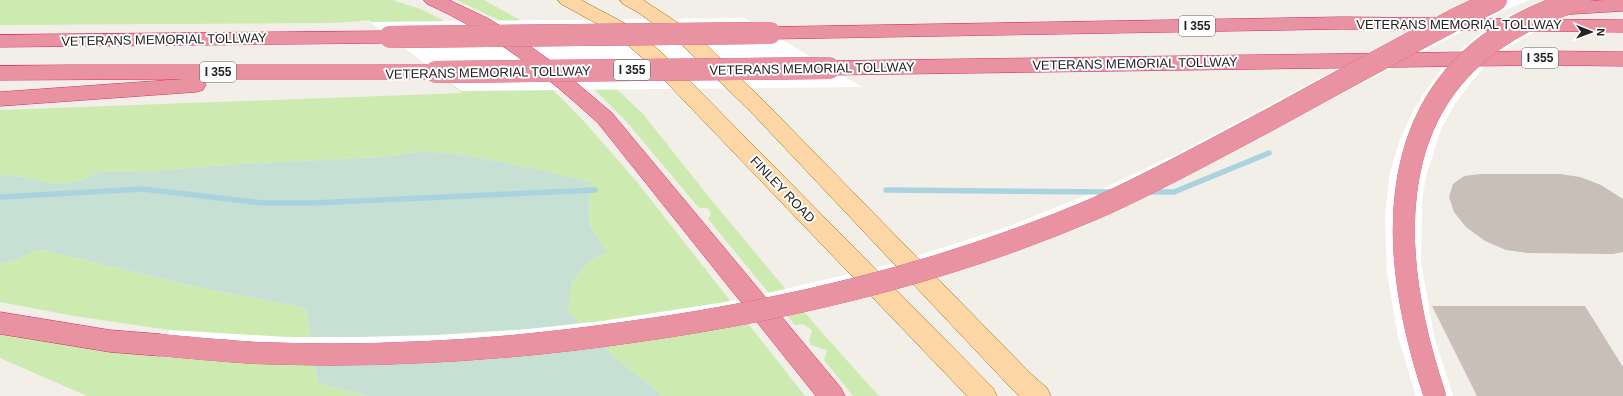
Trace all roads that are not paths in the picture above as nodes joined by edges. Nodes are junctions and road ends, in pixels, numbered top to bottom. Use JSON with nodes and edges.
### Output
{"nodes":[{"id":1,"x":433,"y":0,"type":"edge"},
{"id":2,"x":567,"y":0,"type":"edge"},
{"id":3,"x":629,"y":0,"type":"edge"},
{"id":4,"x":654,"y":0,"type":"edge"},
{"id":5,"x":1496,"y":0,"type":"edge"},
{"id":6,"x":1579,"y":0,"type":"edge"},
{"id":7,"x":1623,"y":5,"type":"edge"},
{"id":8,"x":1343,"y":23,"type":"junction"},
{"id":9,"x":1623,"y":26,"type":"edge"},
{"id":10,"x":688,"y":39,"type":"junction"},
{"id":11,"x":0,"y":41,"type":"edge"},
{"id":12,"x":1623,"y":59,"type":"edge"},
{"id":13,"x":0,"y":73,"type":"edge"},
{"id":14,"x":373,"y":73,"type":"junction"},
{"id":15,"x":0,"y":99,"type":"edge"},
{"id":16,"x":0,"y":323,"type":"edge"},
{"id":17,"x":832,"y":396,"type":"edge"},
{"id":18,"x":984,"y":396,"type":"edge"},
{"id":19,"x":1038,"y":396,"type":"edge"},
{"id":20,"x":1435,"y":396,"type":"edge"}],
"edges":[{"from":1,"to":17,"type":"highway"},
{"from":2,"to":18,"type":"main road","name":"FINLEY ROAD"},
{"from":3,"to":10,"type":"main road"},
{"from":4,"to":10,"type":"main road"},
{"from":5,"to":16,"type":"highway","bridge":true},
{"from":6,"to":20,"type":"highway","bridge":true},
{"from":7,"to":8,"type":"highway"},
{"from":8,"to":9,"type":"highway","name":"VETERANS MEMORIAL TOLLWAY","number":"I 355"},
{"from":8,"to":11,"type":"highway","name":"VETERANS MEMORIAL TOLLWAY","number":"I 355","bridge":true},
{"from":10,"to":19,"type":"main road"},
{"from":12,"to":14,"type":"highway","name":"VETERANS MEMORIAL TOLLWAY","number":"I 355","bridge":true},
{"from":13,"to":14,"type":"highway","name":"VETERANS MEMORIAL TOLLWAY","number":"I 355"},
{"from":14,"to":15,"type":"highway"}]}
